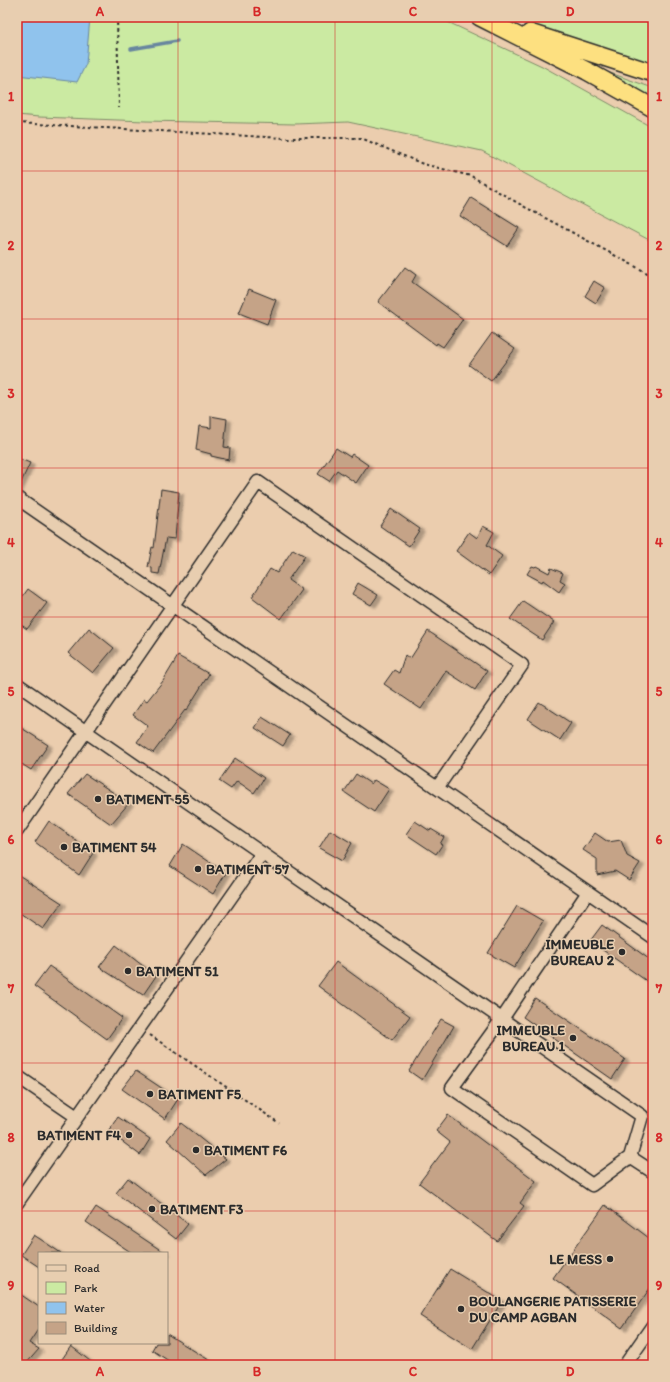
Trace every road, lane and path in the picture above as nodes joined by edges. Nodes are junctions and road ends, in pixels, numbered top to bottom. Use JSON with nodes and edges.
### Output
{"nodes":[{"id":1,"x":117,"y":17,"type":"edge"},
{"id":2,"x":481,"y":17,"type":"edge"},
{"id":3,"x":653,"y":73,"type":"edge"},
{"id":4,"x":119,"y":108,"type":"dead end"},
{"id":5,"x":653,"y":108,"type":"edge"},
{"id":6,"x":17,"y":124,"type":"edge"},
{"id":7,"x":653,"y":276,"type":"edge"},
{"id":8,"x":17,"y":498,"type":"edge"},
{"id":9,"x":172,"y":605,"type":"junction"},
{"id":10,"x":17,"y":684,"type":"edge"},
{"id":11,"x":86,"y":732,"type":"junction"},
{"id":12,"x":436,"y":788,"type":"junction"},
{"id":13,"x":17,"y":831,"type":"edge"},
{"id":14,"x":262,"y":853,"type":"junction"},
{"id":15,"x":588,"y":892,"type":"junction"},
{"id":16,"x":653,"y":937,"type":"edge"},
{"id":17,"x":502,"y":1019,"type":"junction"},
{"id":18,"x":139,"y":1027,"type":"junction"},
{"id":19,"x":17,"y":1076,"type":"edge"},
{"id":20,"x":77,"y":1117,"type":"junction"},
{"id":21,"x":279,"y":1123,"type":"dead end"},
{"id":22,"x":630,"y":1157,"type":"junction"},
{"id":23,"x":653,"y":1172,"type":"edge"},
{"id":24,"x":17,"y":1203,"type":"edge"},
{"id":25,"x":653,"y":1325,"type":"edge"},
{"id":26,"x":625,"y":1365,"type":"edge"}],
"edges":[{"from":1,"to":4,"type":"path"},
{"from":2,"to":3,"type":"highway"},
{"from":2,"to":5,"type":"highway"},
{"from":6,"to":7,"type":"path"},
{"from":8,"to":9,"type":"lane"},
{"from":9,"to":11,"type":"lane"},
{"from":9,"to":12,"type":"lane"},
{"from":9,"to":12,"type":"lane"},
{"from":10,"to":11,"type":"lane"},
{"from":11,"to":13,"type":"lane"},
{"from":11,"to":14,"type":"lane"},
{"from":12,"to":15,"type":"lane"},
{"from":14,"to":17,"type":"lane"},
{"from":14,"to":18,"type":"lane"},
{"from":15,"to":16,"type":"lane"},
{"from":15,"to":17,"type":"lane"},
{"from":17,"to":22,"type":"lane"},
{"from":17,"to":22,"type":"lane"},
{"from":18,"to":20,"type":"lane"},
{"from":18,"to":21,"type":"path"},
{"from":19,"to":20,"type":"lane"},
{"from":20,"to":24,"type":"lane"},
{"from":22,"to":23,"type":"lane"},
{"from":25,"to":26,"type":"lane"}]}
